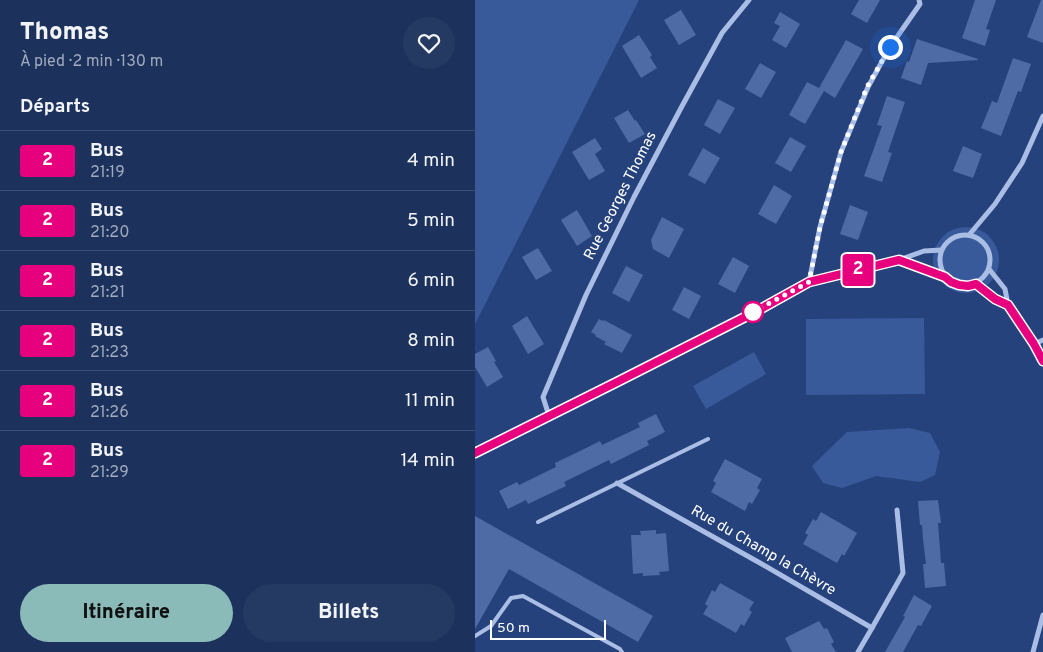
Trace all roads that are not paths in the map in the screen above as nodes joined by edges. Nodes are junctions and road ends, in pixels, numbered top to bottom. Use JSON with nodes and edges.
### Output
{"nodes":[{"id":1,"x":749,"y":0,"type":"edge"},
{"id":2,"x":919,"y":0,"type":"edge"},
{"id":3,"x":1043,"y":116,"type":"edge"},
{"id":4,"x":969,"y":236,"type":"junction"},
{"id":5,"x":942,"y":250,"type":"junction"},
{"id":6,"x":899,"y":260,"type":"junction"},
{"id":7,"x":989,"y":269,"type":"junction"},
{"id":8,"x":945,"y":277,"type":"junction"},
{"id":9,"x":809,"y":282,"type":"junction"},
{"id":10,"x":976,"y":284,"type":"junction"},
{"id":11,"x":1008,"y":305,"type":"junction"},
{"id":12,"x":1043,"y":340,"type":"edge"},
{"id":13,"x":1034,"y":344,"type":"junction"},
{"id":14,"x":1043,"y":361,"type":"edge"},
{"id":15,"x":549,"y":416,"type":"junction"},
{"id":16,"x":708,"y":439,"type":"dead end"},
{"id":17,"x":475,"y":453,"type":"edge"},
{"id":18,"x":617,"y":483,"type":"junction"},
{"id":19,"x":897,"y":510,"type":"dead end"},
{"id":20,"x":538,"y":522,"type":"dead end"},
{"id":21,"x":1043,"y":615,"type":"edge"},
{"id":22,"x":872,"y":628,"type":"junction"},
{"id":23,"x":475,"y":636,"type":"edge"},
{"id":24,"x":622,"y":652,"type":"edge"},
{"id":25,"x":859,"y":652,"type":"edge"},
{"id":26,"x":1033,"y":652,"type":"edge"}],
"edges":[{"from":1,"to":15,"type":"street","name":"Rue Georges Thomas"},
{"from":2,"to":9,"type":"street"},
{"from":3,"to":4,"type":"street"},
{"from":4,"to":5,"type":"street"},
{"from":4,"to":7,"type":"street"},
{"from":5,"to":6,"type":"street"},
{"from":5,"to":8,"type":"street"},
{"from":6,"to":8,"type":"street"},
{"from":6,"to":9,"type":"street"},
{"from":7,"to":10,"type":"street"},
{"from":7,"to":11,"type":"street"},
{"from":8,"to":10,"type":"street"},
{"from":9,"to":15,"type":"street"},
{"from":10,"to":11,"type":"street"},
{"from":11,"to":13,"type":"street"},
{"from":12,"to":13,"type":"street"},
{"from":13,"to":14,"type":"street"},
{"from":15,"to":17,"type":"street"},
{"from":16,"to":18,"type":"lane"},
{"from":18,"to":20,"type":"lane"},
{"from":18,"to":22,"type":"street","name":"Rue du Champ la Chèvre"},
{"from":19,"to":22,"type":"street"},
{"from":21,"to":26,"type":"street"},
{"from":22,"to":25,"type":"street"},
{"from":23,"to":24,"type":"lane"}]}
